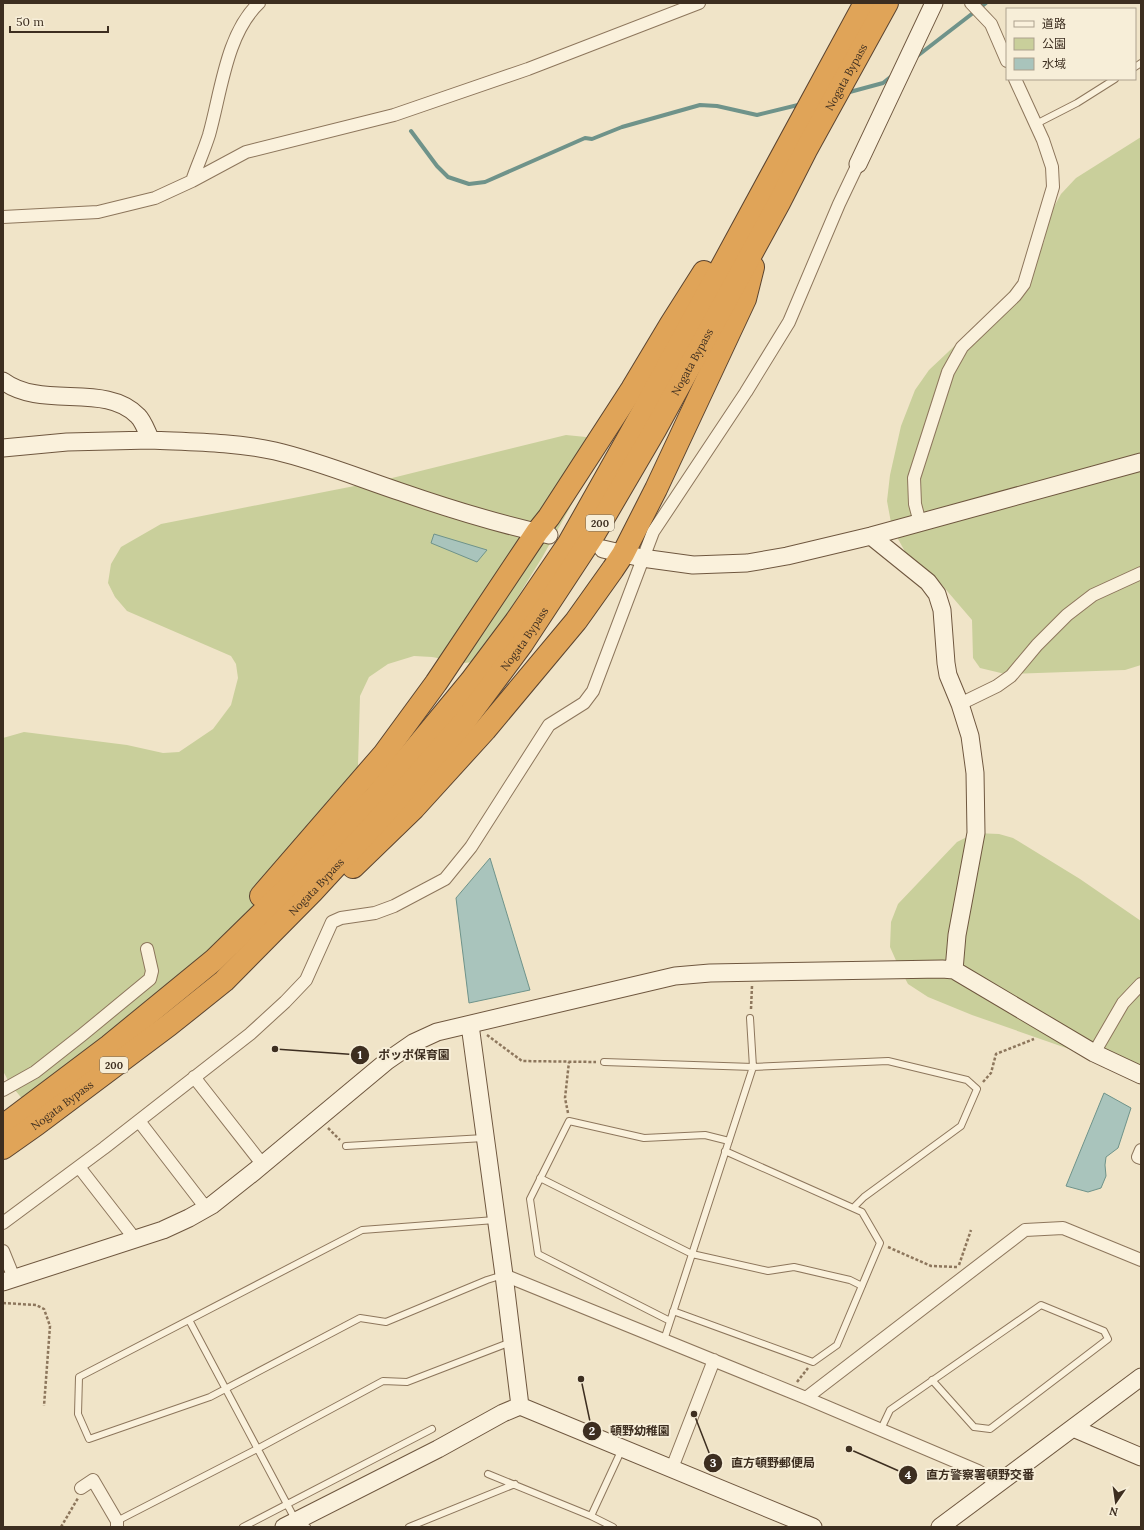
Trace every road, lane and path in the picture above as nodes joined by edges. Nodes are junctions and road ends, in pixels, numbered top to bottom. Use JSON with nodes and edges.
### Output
{"nodes":[{"id":1,"x":260,"y":3,"type":"edge"},
{"id":2,"x":699,"y":3,"type":"edge"},
{"id":3,"x":865,"y":3,"type":"edge"},
{"id":4,"x":887,"y":3,"type":"edge"},
{"id":5,"x":934,"y":3,"type":"edge"},
{"id":6,"x":971,"y":3,"type":"edge"},
{"id":7,"x":1006,"y":59,"type":"edge"},
{"id":8,"x":1015,"y":80,"type":"edge"},
{"id":9,"x":1113,"y":80,"type":"edge"},
{"id":10,"x":1036,"y":124,"type":"junction"},
{"id":11,"x":858,"y":164,"type":"joint"},
{"id":12,"x":192,"y":181,"type":"junction"},
{"id":13,"x":3,"y":216,"type":"edge"},
{"id":14,"x":750,"y":235,"type":"junction"},
{"id":15,"x":3,"y":381,"type":"edge"},
{"id":16,"x":151,"y":440,"type":"junction"},
{"id":17,"x":3,"y":448,"type":"edge"},
{"id":18,"x":1141,"y":462,"type":"edge"},
{"id":19,"x":920,"y":523,"type":"junction"},
{"id":20,"x":543,"y":534,"type":"junction"},
{"id":21,"x":871,"y":536,"type":"junction"},
{"id":22,"x":623,"y":554,"type":"junction"},
{"id":23,"x":1141,"y":573,"type":"edge"},
{"id":24,"x":960,"y":704,"type":"junction"},
{"id":25,"x":147,"y":949,"type":"dead end"},
{"id":26,"x":214,"y":960,"type":"junction"},
{"id":27,"x":954,"y":970,"type":"junction"},
{"id":28,"x":752,"y":973,"type":"junction"},
{"id":29,"x":224,"y":981,"type":"junction"},
{"id":30,"x":1141,"y":984,"type":"edge"},
{"id":31,"x":750,"y":1018,"type":"joint"},
{"id":32,"x":477,"y":1029,"type":"junction"},
{"id":33,"x":1034,"y":1039,"type":"dead end"},
{"id":34,"x":1094,"y":1053,"type":"junction"},
{"id":35,"x":569,"y":1062,"type":"junction"},
{"id":36,"x":604,"y":1062,"type":"joint"},
{"id":37,"x":753,"y":1067,"type":"junction"},
{"id":38,"x":1141,"y":1075,"type":"edge"},
{"id":39,"x":194,"y":1077,"type":"junction"},
{"id":40,"x":977,"y":1089,"type":"junction"},
{"id":41,"x":3,"y":1090,"type":"edge"},
{"id":42,"x":318,"y":1118,"type":"junction"},
{"id":43,"x":139,"y":1121,"type":"junction"},
{"id":44,"x":569,"y":1121,"type":"junction"},
{"id":45,"x":3,"y":1126,"type":"edge"},
{"id":46,"x":485,"y":1138,"type":"junction"},
{"id":47,"x":729,"y":1141,"type":"junction"},
{"id":48,"x":346,"y":1146,"type":"joint"},
{"id":49,"x":3,"y":1148,"type":"edge"},
{"id":50,"x":1141,"y":1150,"type":"edge"},
{"id":51,"x":725,"y":1151,"type":"junction"},
{"id":52,"x":1141,"y":1158,"type":"edge"},
{"id":53,"x":263,"y":1165,"type":"junction"},
{"id":54,"x":79,"y":1167,"type":"junction"},
{"id":55,"x":540,"y":1178,"type":"junction"},
{"id":56,"x":206,"y":1208,"type":"junction"},
{"id":57,"x":853,"y":1208,"type":"junction"},
{"id":58,"x":497,"y":1220,"type":"junction"},
{"id":59,"x":3,"y":1223,"type":"edge"},
{"id":60,"x":971,"y":1230,"type":"dead end"},
{"id":61,"x":135,"y":1239,"type":"junction"},
{"id":62,"x":880,"y":1243,"type":"junction"},
{"id":63,"x":3,"y":1251,"type":"edge"},
{"id":64,"x":692,"y":1254,"type":"junction"},
{"id":65,"x":1141,"y":1260,"type":"edge"},
{"id":66,"x":504,"y":1275,"type":"junction"},
{"id":67,"x":8,"y":1280,"type":"edge"},
{"id":68,"x":862,"y":1286,"type":"junction"},
{"id":69,"x":3,"y":1303,"type":"edge"},
{"id":70,"x":673,"y":1311,"type":"junction"},
{"id":71,"x":189,"y":1320,"type":"junction"},
{"id":72,"x":670,"y":1321,"type":"junction"},
{"id":73,"x":664,"y":1340,"type":"junction"},
{"id":74,"x":512,"y":1341,"type":"junction"},
{"id":75,"x":714,"y":1360,"type":"junction"},
{"id":76,"x":812,"y":1362,"type":"junction"},
{"id":77,"x":1141,"y":1377,"type":"edge"},
{"id":78,"x":932,"y":1380,"type":"junction"},
{"id":79,"x":225,"y":1388,"type":"junction"},
{"id":80,"x":790,"y":1391,"type":"junction"},
{"id":81,"x":806,"y":1398,"type":"junction"},
{"id":82,"x":44,"y":1406,"type":"dead end"},
{"id":83,"x":520,"y":1406,"type":"junction"},
{"id":84,"x":1073,"y":1428,"type":"junction"},
{"id":85,"x":432,"y":1429,"type":"dead end"},
{"id":86,"x":881,"y":1429,"type":"junction"},
{"id":87,"x":622,"y":1448,"type":"junction"},
{"id":88,"x":257,"y":1449,"type":"junction"},
{"id":89,"x":1141,"y":1457,"type":"edge"},
{"id":90,"x":672,"y":1468,"type":"junction"},
{"id":91,"x":488,"y":1474,"type":"dead end"},
{"id":92,"x":998,"y":1483,"type":"junction"},
{"id":93,"x":515,"y":1484,"type":"junction"},
{"id":94,"x":81,"y":1488,"type":"joint"},
{"id":95,"x":286,"y":1504,"type":"junction"},
{"id":96,"x":591,"y":1516,"type":"junction"},
{"id":97,"x":117,"y":1524,"type":"edge"},
{"id":98,"x":296,"y":1525,"type":"edge"},
{"id":99,"x":61,"y":1527,"type":"edge"},
{"id":100,"x":242,"y":1527,"type":"edge"},
{"id":101,"x":409,"y":1527,"type":"edge"},
{"id":102,"x":613,"y":1527,"type":"edge"},
{"id":103,"x":813,"y":1527,"type":"edge"},
{"id":104,"x":940,"y":1527,"type":"edge"}],
"edges":[{"from":1,"to":12,"type":"street"},
{"from":2,"to":12,"type":"street"},
{"from":3,"to":14,"type":"highway","name":"Nogata Bypass","number":"200"},
{"from":4,"to":14,"type":"highway","name":"Nogata Bypass","number":"200"},
{"from":5,"to":11,"type":"street"},
{"from":6,"to":7,"type":"street"},
{"from":8,"to":10,"type":"street"},
{"from":9,"to":10,"type":"lane"},
{"from":10,"to":19,"type":"street"},
{"from":11,"to":22,"type":"street"},
{"from":12,"to":13,"type":"street"},
{"from":14,"to":20,"type":"highway"},
{"from":14,"to":22,"type":"highway"},
{"from":14,"to":26,"type":"highway","name":"Nogata Bypass","number":"200"},
{"from":14,"to":29,"type":"highway","name":"Nogata Bypass","number":"200"},
{"from":15,"to":16,"type":"street"},
{"from":16,"to":17,"type":"street"},
{"from":16,"to":20,"type":"street"},
{"from":18,"to":19,"type":"street"},
{"from":19,"to":21,"type":"street"},
{"from":20,"to":26,"type":"highway"},
{"from":21,"to":22,"type":"street"},
{"from":21,"to":24,"type":"street"},
{"from":22,"to":29,"type":"highway"},
{"from":22,"to":39,"type":"street"},
{"from":23,"to":24,"type":"street"},
{"from":24,"to":27,"type":"street"},
{"from":25,"to":41,"type":"street"},
{"from":26,"to":45,"type":"highway","name":"Nogata Bypass","number":"200"},
{"from":27,"to":28,"type":"street"},
{"from":27,"to":34,"type":"street"},
{"from":28,"to":31,"type":"path"},
{"from":28,"to":32,"type":"street"},
{"from":29,"to":49,"type":"highway","name":"Nogata Bypass","number":"200"},
{"from":30,"to":34,"type":"street"},
{"from":31,"to":37,"type":"lane"},
{"from":32,"to":35,"type":"path"},
{"from":32,"to":42,"type":"street"},
{"from":32,"to":46,"type":"street"},
{"from":33,"to":40,"type":"path"},
{"from":34,"to":38,"type":"street"},
{"from":35,"to":36,"type":"path"},
{"from":35,"to":44,"type":"path"},
{"from":36,"to":37,"type":"lane"},
{"from":37,"to":40,"type":"lane"},
{"from":37,"to":47,"type":"lane"},
{"from":39,"to":43,"type":"street"},
{"from":39,"to":53,"type":"street"},
{"from":40,"to":57,"type":"lane"},
{"from":42,"to":48,"type":"path"},
{"from":42,"to":53,"type":"street"},
{"from":43,"to":54,"type":"street"},
{"from":43,"to":56,"type":"street"},
{"from":44,"to":47,"type":"lane"},
{"from":44,"to":55,"type":"lane"},
{"from":46,"to":48,"type":"lane"},
{"from":46,"to":58,"type":"street"},
{"from":47,"to":51,"type":"lane"},
{"from":50,"to":52,"type":"street"},
{"from":51,"to":57,"type":"lane"},
{"from":51,"to":64,"type":"lane"},
{"from":53,"to":56,"type":"street"},
{"from":54,"to":59,"type":"street"},
{"from":54,"to":61,"type":"street"},
{"from":55,"to":64,"type":"lane"},
{"from":55,"to":72,"type":"lane"},
{"from":56,"to":61,"type":"street"},
{"from":57,"to":62,"type":"lane"},
{"from":58,"to":66,"type":"street"},
{"from":58,"to":71,"type":"lane"},
{"from":60,"to":62,"type":"path"},
{"from":61,"to":67,"type":"street"},
{"from":62,"to":68,"type":"lane"},
{"from":63,"to":67,"type":"street"},
{"from":64,"to":68,"type":"lane"},
{"from":64,"to":70,"type":"lane"},
{"from":65,"to":81,"type":"street"},
{"from":66,"to":73,"type":"street"},
{"from":66,"to":74,"type":"street"},
{"from":66,"to":79,"type":"lane"},
{"from":68,"to":76,"type":"lane"},
{"from":69,"to":82,"type":"path"},
{"from":70,"to":72,"type":"lane"},
{"from":70,"to":76,"type":"lane"},
{"from":71,"to":79,"type":"lane"},
{"from":71,"to":79,"type":"lane"},
{"from":72,"to":73,"type":"lane"},
{"from":73,"to":75,"type":"street"},
{"from":74,"to":83,"type":"street"},
{"from":74,"to":88,"type":"lane"},
{"from":75,"to":80,"type":"street"},
{"from":75,"to":90,"type":"street"},
{"from":76,"to":80,"type":"path"},
{"from":77,"to":84,"type":"street"},
{"from":78,"to":78,"type":"lane"},
{"from":78,"to":86,"type":"lane"},
{"from":79,"to":88,"type":"lane"},
{"from":80,"to":81,"type":"street"},
{"from":81,"to":86,"type":"street"},
{"from":83,"to":87,"type":"street"},
{"from":83,"to":98,"type":"street"},
{"from":84,"to":89,"type":"street"},
{"from":84,"to":92,"type":"street"},
{"from":85,"to":95,"type":"lane"},
{"from":86,"to":92,"type":"street"},
{"from":87,"to":90,"type":"street"},
{"from":87,"to":96,"type":"lane"},
{"from":88,"to":95,"type":"lane"},
{"from":88,"to":97,"type":"lane"},
{"from":90,"to":103,"type":"street"},
{"from":91,"to":93,"type":"lane"},
{"from":92,"to":104,"type":"street"},
{"from":93,"to":96,"type":"lane"},
{"from":93,"to":101,"type":"lane"},
{"from":94,"to":97,"type":"street"},
{"from":94,"to":99,"type":"path"},
{"from":95,"to":98,"type":"lane"},
{"from":95,"to":100,"type":"lane"},
{"from":96,"to":102,"type":"lane"}]}
